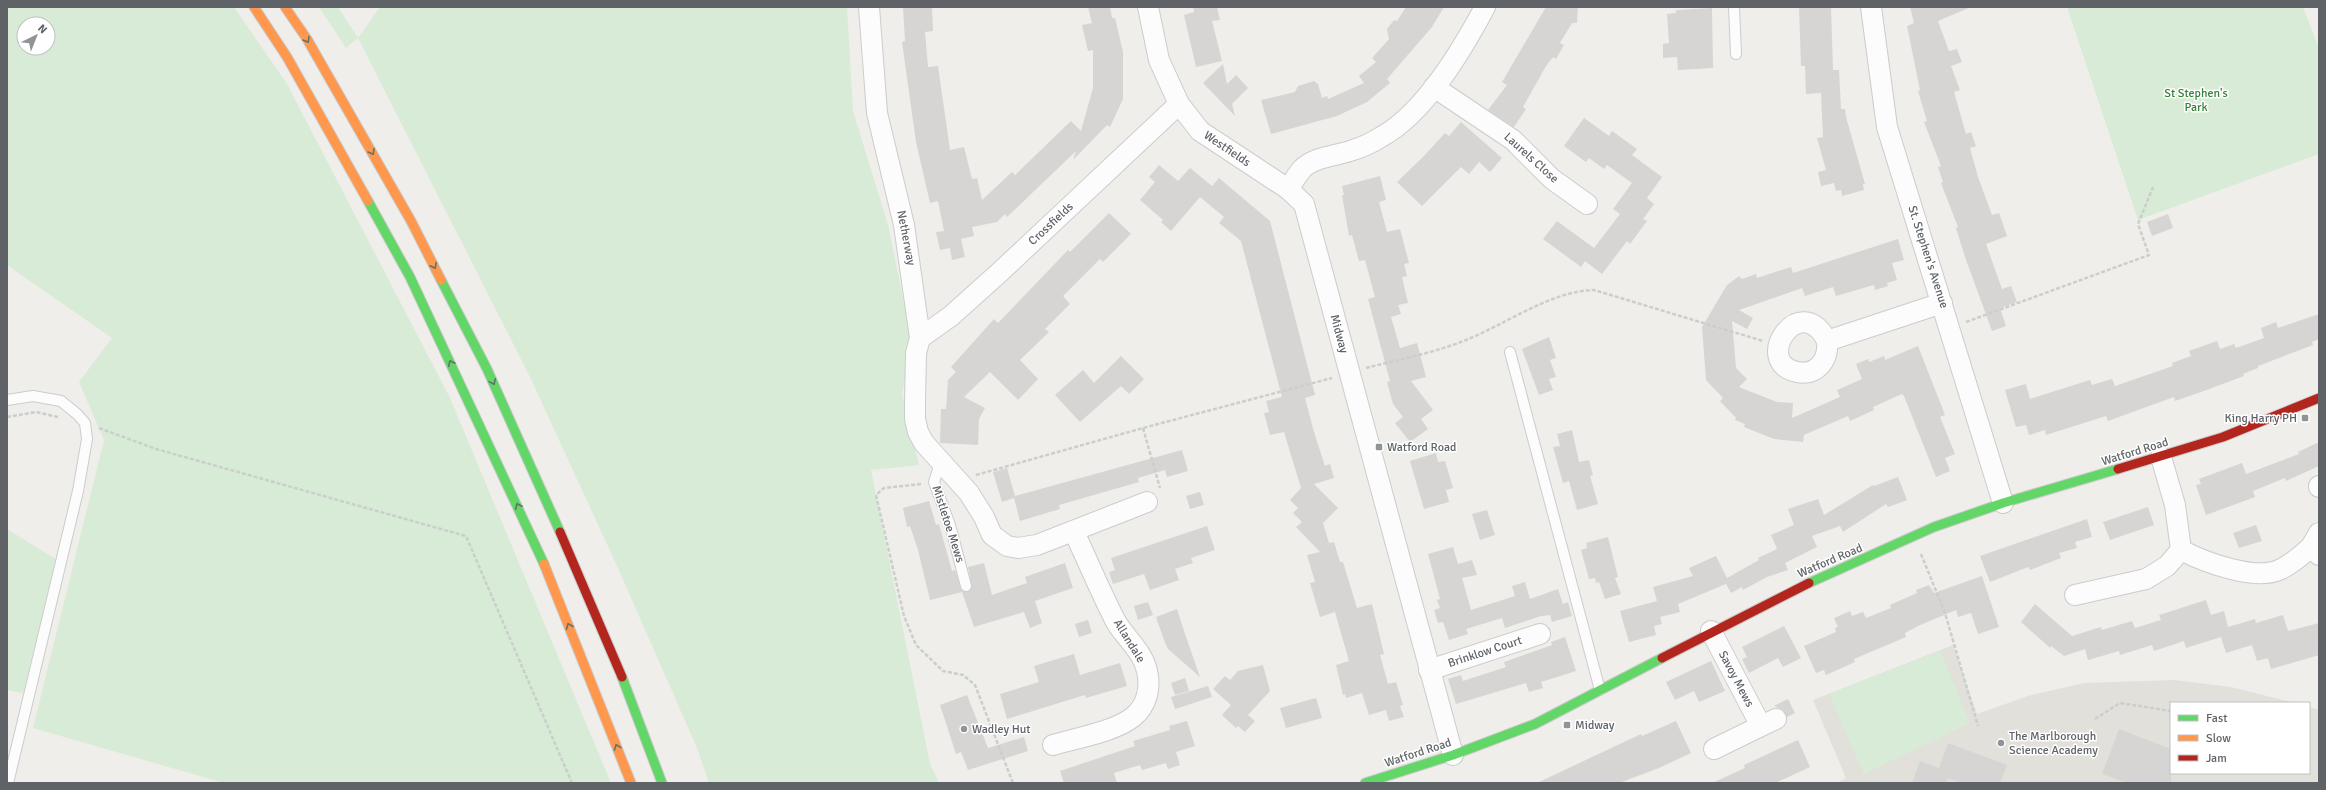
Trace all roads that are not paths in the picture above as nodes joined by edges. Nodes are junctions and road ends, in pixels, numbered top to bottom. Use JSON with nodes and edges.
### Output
{"nodes":[{"id":1,"x":254,"y":7,"type":"edge"},
{"id":2,"x":285,"y":7,"type":"edge"},
{"id":3,"x":868,"y":7,"type":"edge"},
{"id":4,"x":1148,"y":7,"type":"edge"},
{"id":5,"x":1485,"y":7,"type":"edge"},
{"id":6,"x":1734,"y":7,"type":"edge"},
{"id":7,"x":1871,"y":7,"type":"edge"},
{"id":8,"x":1736,"y":54,"type":"dead end"},
{"id":9,"x":1434,"y":87,"type":"junction"},
{"id":10,"x":1179,"y":104,"type":"junction"},
{"id":11,"x":1288,"y":189,"type":"junction"},
{"id":12,"x":1587,"y":204,"type":"dead end"},
{"id":13,"x":1942,"y":303,"type":"junction"},
{"id":14,"x":920,"y":338,"type":"junction"},
{"id":15,"x":1827,"y":341,"type":"junction"},
{"id":16,"x":1510,"y":352,"type":"dead end"},
{"id":17,"x":2319,"y":398,"type":"edge"},
{"id":18,"x":7,"y":400,"type":"edge"},
{"id":19,"x":2161,"y":457,"type":"junction"},
{"id":20,"x":940,"y":463,"type":"junction"},
{"id":21,"x":1147,"y":502,"type":"road end"},
{"id":22,"x":2003,"y":503,"type":"junction"},
{"id":23,"x":1074,"y":532,"type":"junction"},
{"id":24,"x":2316,"y":545,"type":"edge"},
{"id":25,"x":2181,"y":550,"type":"junction"},
{"id":26,"x":966,"y":586,"type":"dead end"},
{"id":27,"x":2074,"y":595,"type":"dead end"},
{"id":28,"x":1711,"y":631,"type":"junction"},
{"id":29,"x":1540,"y":634,"type":"dead end"},
{"id":30,"x":1429,"y":670,"type":"junction"},
{"id":31,"x":1600,"y":690,"type":"junction"},
{"id":32,"x":1053,"y":744,"type":"dead end"},
{"id":33,"x":1714,"y":749,"type":"dead end"},
{"id":34,"x":1453,"y":754,"type":"junction"},
{"id":35,"x":8,"y":783,"type":"edge"},
{"id":36,"x":631,"y":783,"type":"edge"},
{"id":37,"x":662,"y":783,"type":"edge"},
{"id":38,"x":1365,"y":783,"type":"edge"}],
"edges":[{"from":36,"to":1,"type":"main road","one_way":true},
{"from":2,"to":37,"type":"main road","one_way":true},
{"from":3,"to":14,"type":"street","name":"Netherway"},
{"from":4,"to":10,"type":"street","name":"Westfields"},
{"from":5,"to":9,"type":"street"},
{"from":6,"to":8,"type":"lane"},
{"from":7,"to":13,"type":"street","name":"St. Stephen's Avenue"},
{"from":9,"to":11,"type":"street"},
{"from":9,"to":12,"type":"street","name":"Laurels Close"},
{"from":10,"to":11,"type":"street","name":"Westfields"},
{"from":10,"to":14,"type":"street","name":"Crossfields"},
{"from":11,"to":30,"type":"street","name":"Midway"},
{"from":13,"to":15,"type":"street"},
{"from":13,"to":22,"type":"street","name":"St. Stephen's Avenue"},
{"from":14,"to":20,"type":"street","name":"Netherway"},
{"from":15,"to":15,"type":"street"},
{"from":16,"to":31,"type":"lane"},
{"from":17,"to":19,"type":"main road","name":"Watford Road"},
{"from":18,"to":35,"type":"lane"},
{"from":19,"to":22,"type":"main road","name":"Watford Road"},
{"from":19,"to":25,"type":"street"},
{"from":20,"to":23,"type":"street"},
{"from":20,"to":26,"type":"lane","name":"Mistletoe Mews"},
{"from":21,"to":23,"type":"street"},
{"from":22,"to":28,"type":"main road","name":"Watford Road"},
{"from":23,"to":32,"type":"street","name":"Allandale"},
{"from":24,"to":25,"type":"street"},
{"from":25,"to":27,"type":"street"},
{"from":28,"to":31,"type":"main road","name":"Watford Road"},
{"from":28,"to":33,"type":"street","name":"Savoy Mews"},
{"from":29,"to":30,"type":"street","name":"Brinklow Court"},
{"from":30,"to":34,"type":"street","name":"Midway"},
{"from":31,"to":34,"type":"main road","name":"Watford Road"},
{"from":34,"to":38,"type":"main road","name":"Watford Road"}]}
